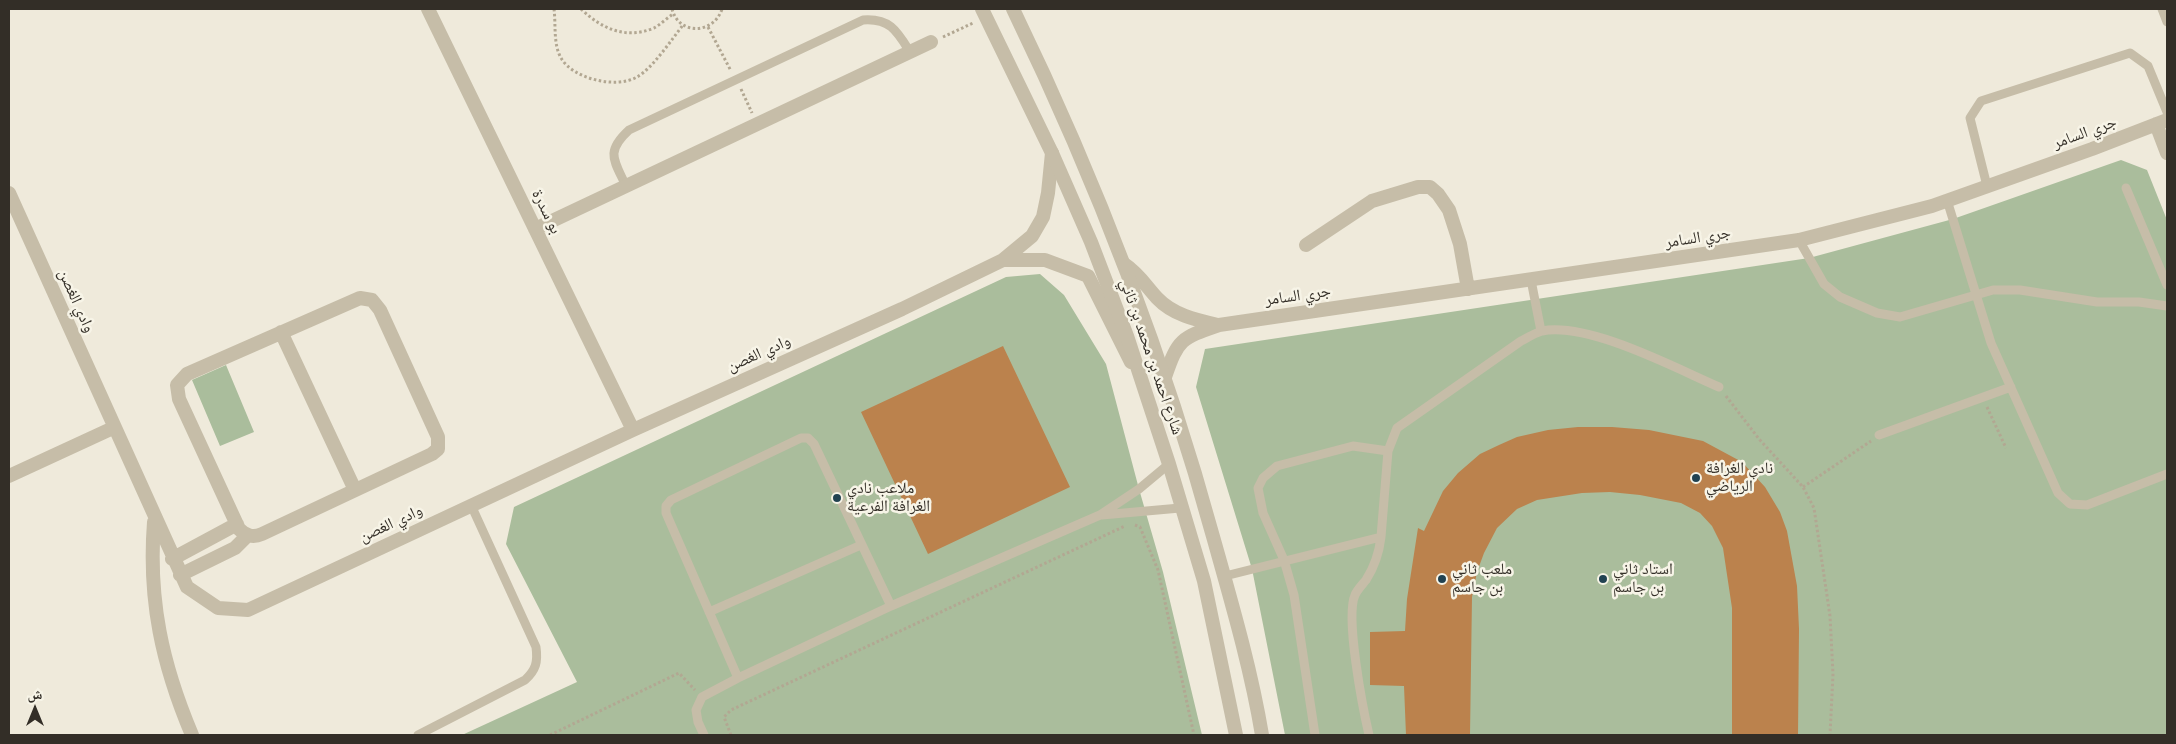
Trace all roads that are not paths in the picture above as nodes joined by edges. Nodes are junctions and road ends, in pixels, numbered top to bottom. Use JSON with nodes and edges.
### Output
{"nodes":[{"id":1,"x":428,"y":9,"type":"edge"},
{"id":2,"x":1013,"y":9,"type":"edge"},
{"id":3,"x":2162,"y":9,"type":"edge"},
{"id":4,"x":984,"y":13,"type":"edge"},
{"id":5,"x":2167,"y":22,"type":"edge"},
{"id":6,"x":931,"y":42,"type":"road end"},
{"id":7,"x":910,"y":52,"type":"junction"},
{"id":8,"x":2167,"y":112,"type":"edge"},
{"id":9,"x":2162,"y":122,"type":"edge"},
{"id":10,"x":1052,"y":153,"type":"junction"},
{"id":11,"x":2167,"y":153,"type":"edge"},
{"id":12,"x":626,"y":186,"type":"junction"},
{"id":13,"x":1987,"y":186,"type":"junction"},
{"id":14,"x":2126,"y":188,"type":"dead end"},
{"id":15,"x":9,"y":193,"type":"edge"},
{"id":16,"x":1947,"y":200,"type":"junction"},
{"id":17,"x":535,"y":229,"type":"junction"},
{"id":18,"x":1799,"y":240,"type":"junction"},
{"id":19,"x":1306,"y":245,"type":"dead end"},
{"id":20,"x":1002,"y":260,"type":"junction"},
{"id":21,"x":1124,"y":264,"type":"junction"},
{"id":22,"x":1531,"y":280,"type":"junction"},
{"id":23,"x":2167,"y":285,"type":"edge"},
{"id":24,"x":1468,"y":289,"type":"junction"},
{"id":25,"x":1976,"y":294,"type":"junction"},
{"id":26,"x":2167,"y":306,"type":"edge"},
{"id":27,"x":1219,"y":325,"type":"junction"},
{"id":28,"x":1541,"y":331,"type":"junction"},
{"id":29,"x":281,"y":332,"type":"junction"},
{"id":30,"x":1164,"y":377,"type":"junction"},
{"id":31,"x":1143,"y":385,"type":"junction"},
{"id":32,"x":1719,"y":387,"type":"road end"},
{"id":33,"x":2011,"y":387,"type":"junction"},
{"id":34,"x":113,"y":428,"type":"junction"},
{"id":35,"x":633,"y":430,"type":"junction"},
{"id":36,"x":1879,"y":435,"type":"road end"},
{"id":37,"x":1388,"y":451,"type":"junction"},
{"id":38,"x":1169,"y":464,"type":"junction"},
{"id":39,"x":2167,"y":474,"type":"edge"},
{"id":40,"x":9,"y":476,"type":"edge"},
{"id":41,"x":355,"y":490,"type":"junction"},
{"id":42,"x":472,"y":505,"type":"junction"},
{"id":43,"x":1180,"y":508,"type":"junction"},
{"id":44,"x":1100,"y":515,"type":"junction"},
{"id":45,"x":154,"y":519,"type":"junction"},
{"id":46,"x":237,"y":524,"type":"junction"},
{"id":47,"x":248,"y":536,"type":"junction"},
{"id":48,"x":1381,"y":537,"type":"junction"},
{"id":49,"x":861,"y":544,"type":"junction"},
{"id":50,"x":172,"y":559,"type":"junction"},
{"id":51,"x":1284,"y":560,"type":"junction"},
{"id":52,"x":180,"y":575,"type":"junction"},
{"id":53,"x":1224,"y":576,"type":"junction"},
{"id":54,"x":891,"y":606,"type":"junction"},
{"id":55,"x":709,"y":612,"type":"junction"},
{"id":56,"x":738,"y":678,"type":"junction"},
{"id":57,"x":192,"y":735,"type":"edge"},
{"id":58,"x":418,"y":735,"type":"edge"},
{"id":59,"x":704,"y":735,"type":"edge"},
{"id":60,"x":1236,"y":735,"type":"edge"},
{"id":61,"x":1262,"y":735,"type":"edge"},
{"id":62,"x":1315,"y":735,"type":"edge"},
{"id":63,"x":1369,"y":735,"type":"edge"}],
"edges":[{"from":1,"to":17,"type":"street","name":"بو سدرة"},
{"from":2,"to":21,"type":"street","name":"شارع احمد بن محمد بن ثاني"},
{"from":3,"to":5,"type":"lane"},
{"from":4,"to":10,"type":"street","name":"شارع احمد بن محمد بن ثاني"},
{"from":6,"to":7,"type":"street"},
{"from":7,"to":12,"type":"street"},
{"from":7,"to":12,"type":"lane"},
{"from":8,"to":13,"type":"lane"},
{"from":9,"to":11,"type":"street"},
{"from":9,"to":13,"type":"street","name":"جري السامر"},
{"from":10,"to":20,"type":"street","name":"وادي الغصن"},
{"from":10,"to":31,"type":"street","name":"شارع احمد بن محمد بن ثاني"},
{"from":12,"to":17,"type":"street"},
{"from":13,"to":16,"type":"street","name":"جري السامر"},
{"from":14,"to":23,"type":"lane"},
{"from":15,"to":34,"type":"street","name":"وادي الغصن"},
{"from":16,"to":18,"type":"street","name":"جري السامر"},
{"from":16,"to":25,"type":"lane"},
{"from":17,"to":35,"type":"street","name":"بو سدرة"},
{"from":18,"to":22,"type":"street","name":"جري السامر"},
{"from":18,"to":25,"type":"lane"},
{"from":19,"to":24,"type":"street"},
{"from":20,"to":31,"type":"street","name":"وادي الغصن"},
{"from":20,"to":35,"type":"street","name":"وادي الغصن"},
{"from":21,"to":27,"type":"street","name":"جري السامر"},
{"from":21,"to":30,"type":"street","name":"شارع احمد بن محمد بن ثاني"},
{"from":22,"to":24,"type":"street","name":"جري السامر"},
{"from":22,"to":28,"type":"lane"},
{"from":24,"to":27,"type":"street","name":"جري السامر"},
{"from":25,"to":26,"type":"lane"},
{"from":25,"to":33,"type":"lane"},
{"from":27,"to":30,"type":"street","name":"جري السامر"},
{"from":28,"to":32,"type":"lane"},
{"from":28,"to":37,"type":"lane"},
{"from":29,"to":41,"type":"street"},
{"from":29,"to":41,"type":"street"},
{"from":29,"to":46,"type":"street"},
{"from":30,"to":53,"type":"street","name":"شارع احمد بن محمد بن ثاني"},
{"from":31,"to":38,"type":"street","name":"شارع احمد بن محمد بن ثاني"},
{"from":33,"to":36,"type":"lane"},
{"from":33,"to":39,"type":"lane"},
{"from":34,"to":40,"type":"street"},
{"from":34,"to":45,"type":"street","name":"وادي الغصن"},
{"from":35,"to":42,"type":"street","name":"وادي الغصن"},
{"from":37,"to":48,"type":"lane"},
{"from":37,"to":51,"type":"lane"},
{"from":38,"to":43,"type":"street","name":"شارع احمد بن محمد بن ثاني"},
{"from":38,"to":44,"type":"lane"},
{"from":41,"to":47,"type":"street"},
{"from":42,"to":52,"type":"street","name":"وادي الغصن"},
{"from":42,"to":58,"type":"lane"},
{"from":43,"to":44,"type":"lane"},
{"from":43,"to":60,"type":"street","name":"شارع احمد بن محمد بن ثاني"},
{"from":44,"to":54,"type":"lane"},
{"from":45,"to":50,"type":"street","name":"وادي الغصن"},
{"from":45,"to":57,"type":"street"},
{"from":46,"to":47,"type":"street"},
{"from":46,"to":50,"type":"street"},
{"from":47,"to":52,"type":"street"},
{"from":48,"to":51,"type":"lane"},
{"from":48,"to":63,"type":"lane"},
{"from":49,"to":54,"type":"lane"},
{"from":49,"to":55,"type":"lane"},
{"from":49,"to":55,"type":"lane"},
{"from":50,"to":52,"type":"street","name":"وادي الغصن"},
{"from":51,"to":53,"type":"lane"},
{"from":51,"to":62,"type":"lane"},
{"from":53,"to":61,"type":"street","name":"شارع احمد بن محمد بن ثاني"},
{"from":54,"to":56,"type":"lane"},
{"from":55,"to":56,"type":"lane"},
{"from":56,"to":59,"type":"lane"}]}
